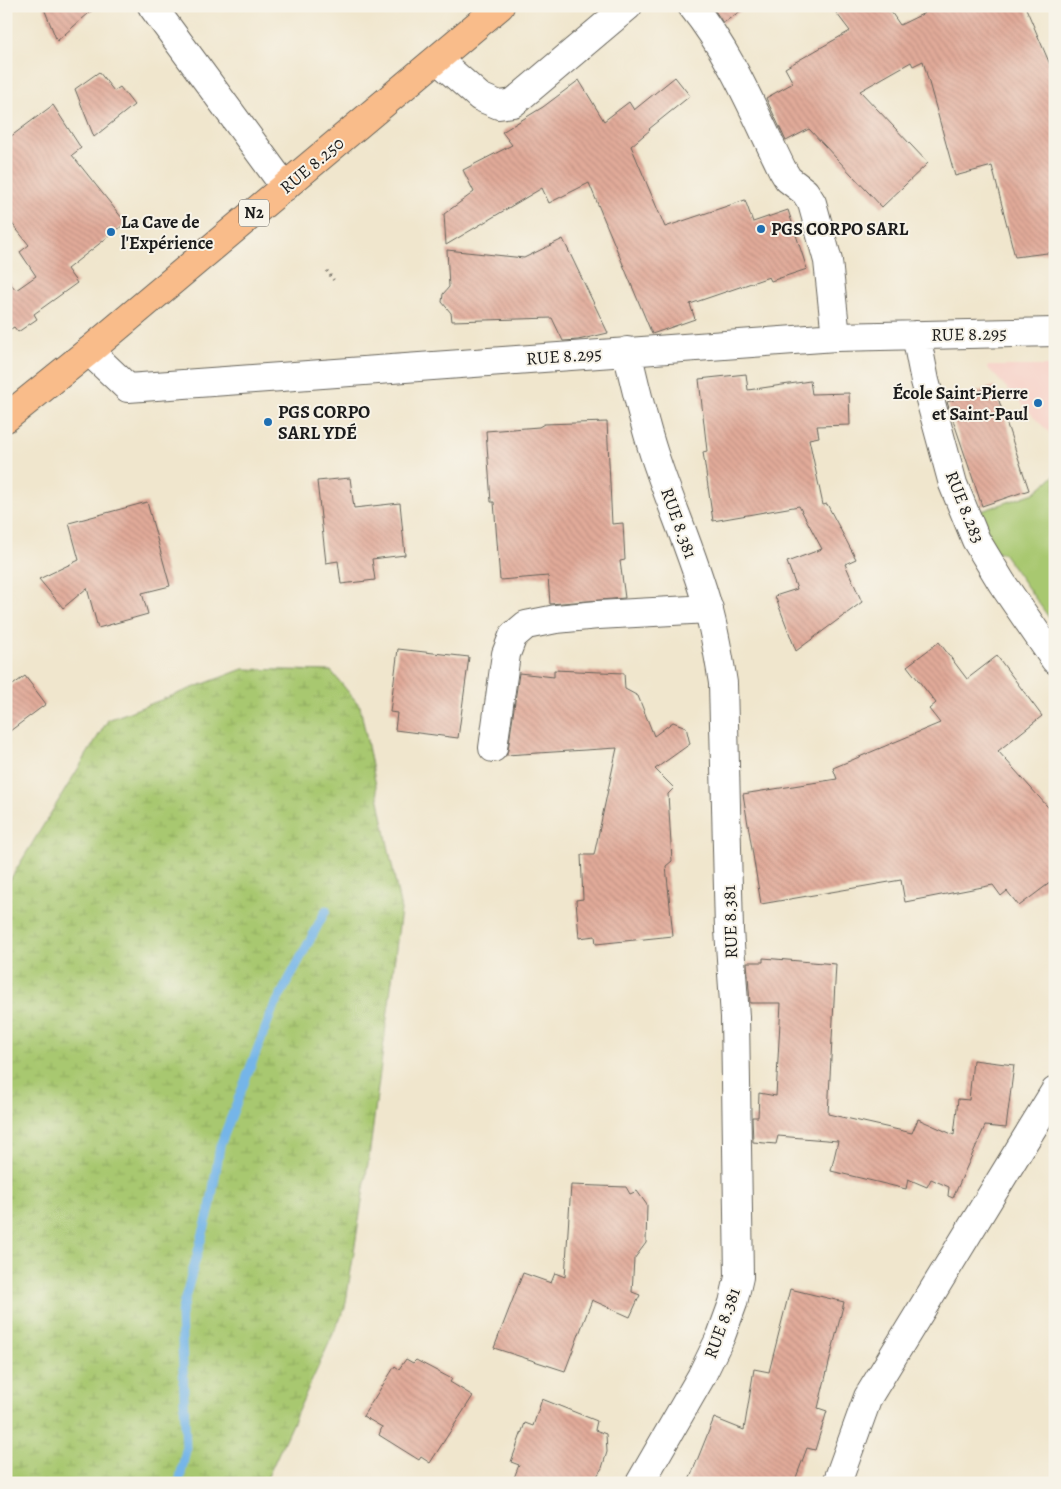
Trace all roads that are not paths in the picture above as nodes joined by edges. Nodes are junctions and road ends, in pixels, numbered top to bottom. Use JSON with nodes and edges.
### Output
{"nodes":[{"id":1,"x":152,"y":6,"type":"edge"},
{"id":2,"x":500,"y":6,"type":"edge"},
{"id":3,"x":628,"y":6,"type":"edge"},
{"id":4,"x":692,"y":6,"type":"edge"},
{"id":5,"x":438,"y":60,"type":"junction"},
{"id":6,"x":285,"y":188,"type":"junction"},
{"id":7,"x":1055,"y":332,"type":"edge"},
{"id":8,"x":916,"y":335,"type":"junction"},
{"id":9,"x":836,"y":337,"type":"junction"},
{"id":10,"x":89,"y":351,"type":"junction"},
{"id":11,"x":628,"y":351,"type":"junction"},
{"id":12,"x":6,"y":418,"type":"edge"},
{"id":13,"x":709,"y":609,"type":"junction"},
{"id":14,"x":1055,"y":660,"type":"edge"},
{"id":15,"x":493,"y":748,"type":"dead end"},
{"id":16,"x":1055,"y":1091,"type":"edge"},
{"id":17,"x":640,"y":1483,"type":"edge"},
{"id":18,"x":837,"y":1483,"type":"edge"}],
"edges":[{"from":1,"to":6,"type":"street"},
{"from":2,"to":5,"type":"highway","name":"RUE 8.250","number":"N2"},
{"from":3,"to":5,"type":"street"},
{"from":4,"to":9,"type":"street"},
{"from":5,"to":6,"type":"highway","name":"RUE 8.250","number":"N2"},
{"from":6,"to":10,"type":"highway","name":"RUE 8.250","number":"N2"},
{"from":7,"to":8,"type":"street","name":"RUE 8.295"},
{"from":8,"to":9,"type":"street","name":"RUE 8.295"},
{"from":8,"to":14,"type":"street","name":"RUE 8.283"},
{"from":9,"to":11,"type":"street","name":"RUE 8.295"},
{"from":10,"to":11,"type":"street","name":"RUE 8.295"},
{"from":10,"to":12,"type":"highway","name":"RUE 8.250","number":"N2"},
{"from":11,"to":13,"type":"street","name":"RUE 8.381"},
{"from":13,"to":15,"type":"street"},
{"from":13,"to":17,"type":"street","name":"RUE 8.381"},
{"from":16,"to":18,"type":"street"}]}
